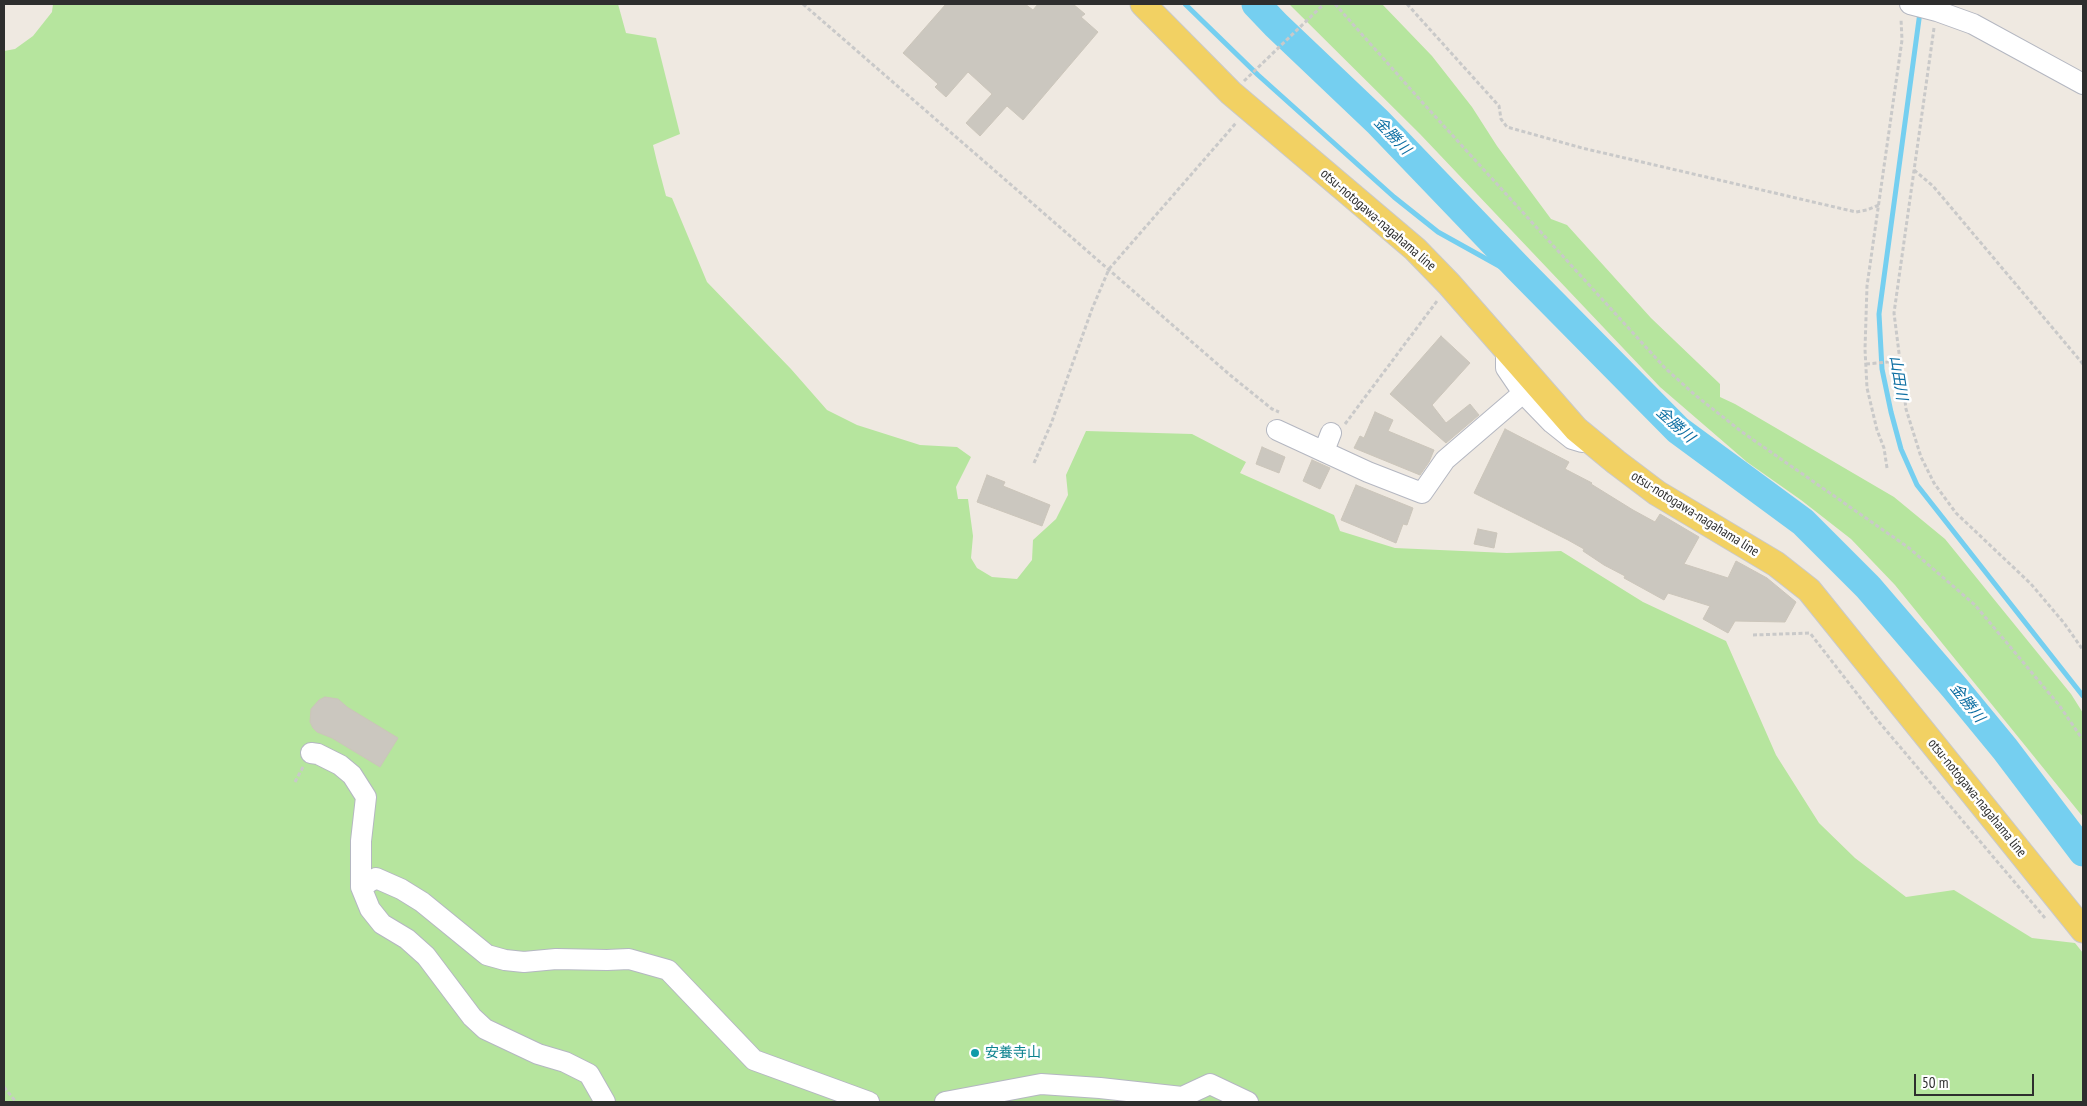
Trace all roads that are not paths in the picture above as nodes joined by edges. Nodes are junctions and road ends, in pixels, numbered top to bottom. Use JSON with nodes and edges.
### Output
{"nodes":[{"id":1,"x":1143,"y":4,"type":"edge"},
{"id":2,"x":1906,"y":9,"type":"edge"},
{"id":3,"x":2083,"y":84,"type":"edge"},
{"id":4,"x":1506,"y":350,"type":"junction"},
{"id":5,"x":1523,"y":392,"type":"junction"},
{"id":6,"x":1279,"y":421,"type":"road end"},
{"id":7,"x":1331,"y":433,"type":"road end"},
{"id":8,"x":1598,"y":448,"type":"junction"},
{"id":9,"x":1324,"y":452,"type":"junction"},
{"id":10,"x":311,"y":754,"type":"dead end"},
{"id":11,"x":361,"y":887,"type":"junction"},
{"id":12,"x":2083,"y":930,"type":"edge"},
{"id":13,"x":605,"y":1102,"type":"edge"},
{"id":14,"x":869,"y":1102,"type":"edge"},
{"id":15,"x":945,"y":1102,"type":"edge"},
{"id":16,"x":1248,"y":1102,"type":"edge"}],
"edges":[{"from":1,"to":4,"type":"main road","name":"otsu-notogawa-nagahama line"},
{"from":2,"to":3,"type":"street"},
{"from":4,"to":5,"type":"street"},
{"from":4,"to":8,"type":"main road","name":"otsu-notogawa-nagahama line"},
{"from":5,"to":8,"type":"street"},
{"from":5,"to":9,"type":"street"},
{"from":6,"to":9,"type":"street"},
{"from":7,"to":9,"type":"street"},
{"from":8,"to":12,"type":"main road","name":"otsu-notogawa-nagahama line"},
{"from":10,"to":11,"type":"street"},
{"from":11,"to":13,"type":"street"},
{"from":11,"to":14,"type":"street"},
{"from":15,"to":16,"type":"street"}]}
